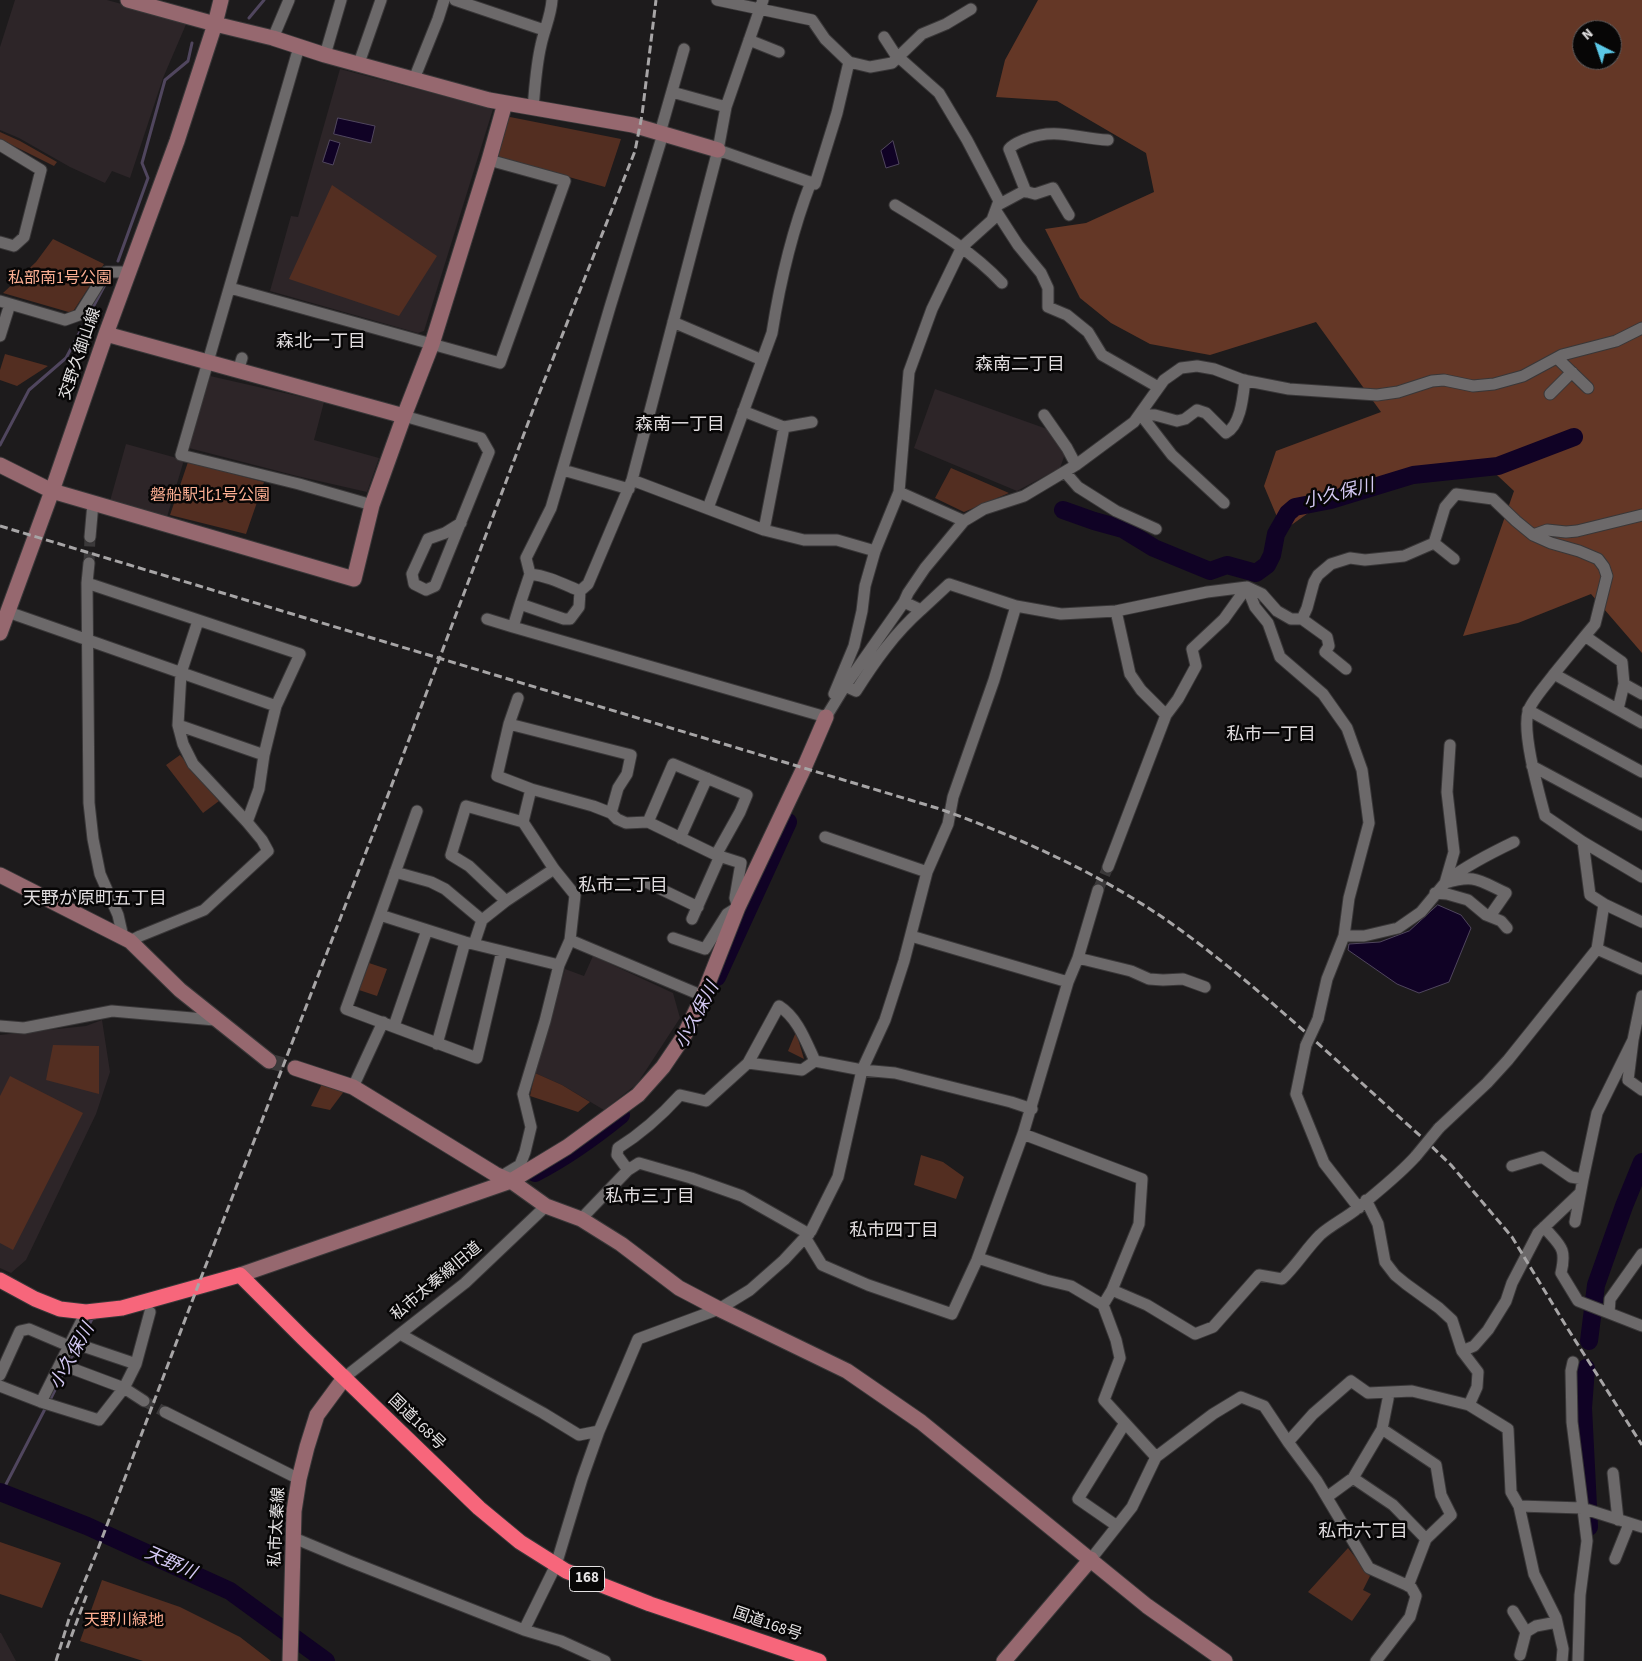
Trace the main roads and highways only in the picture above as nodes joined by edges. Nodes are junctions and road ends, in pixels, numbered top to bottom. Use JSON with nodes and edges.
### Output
{"nodes":[{"id":1,"x":0,"y":1280,"type":"edge"},
{"id":2,"x":819,"y":1661,"type":"edge"}],
"edges":[{"from":1,"to":2,"type":"highway","name":"国道168号","number":"168"}]}
